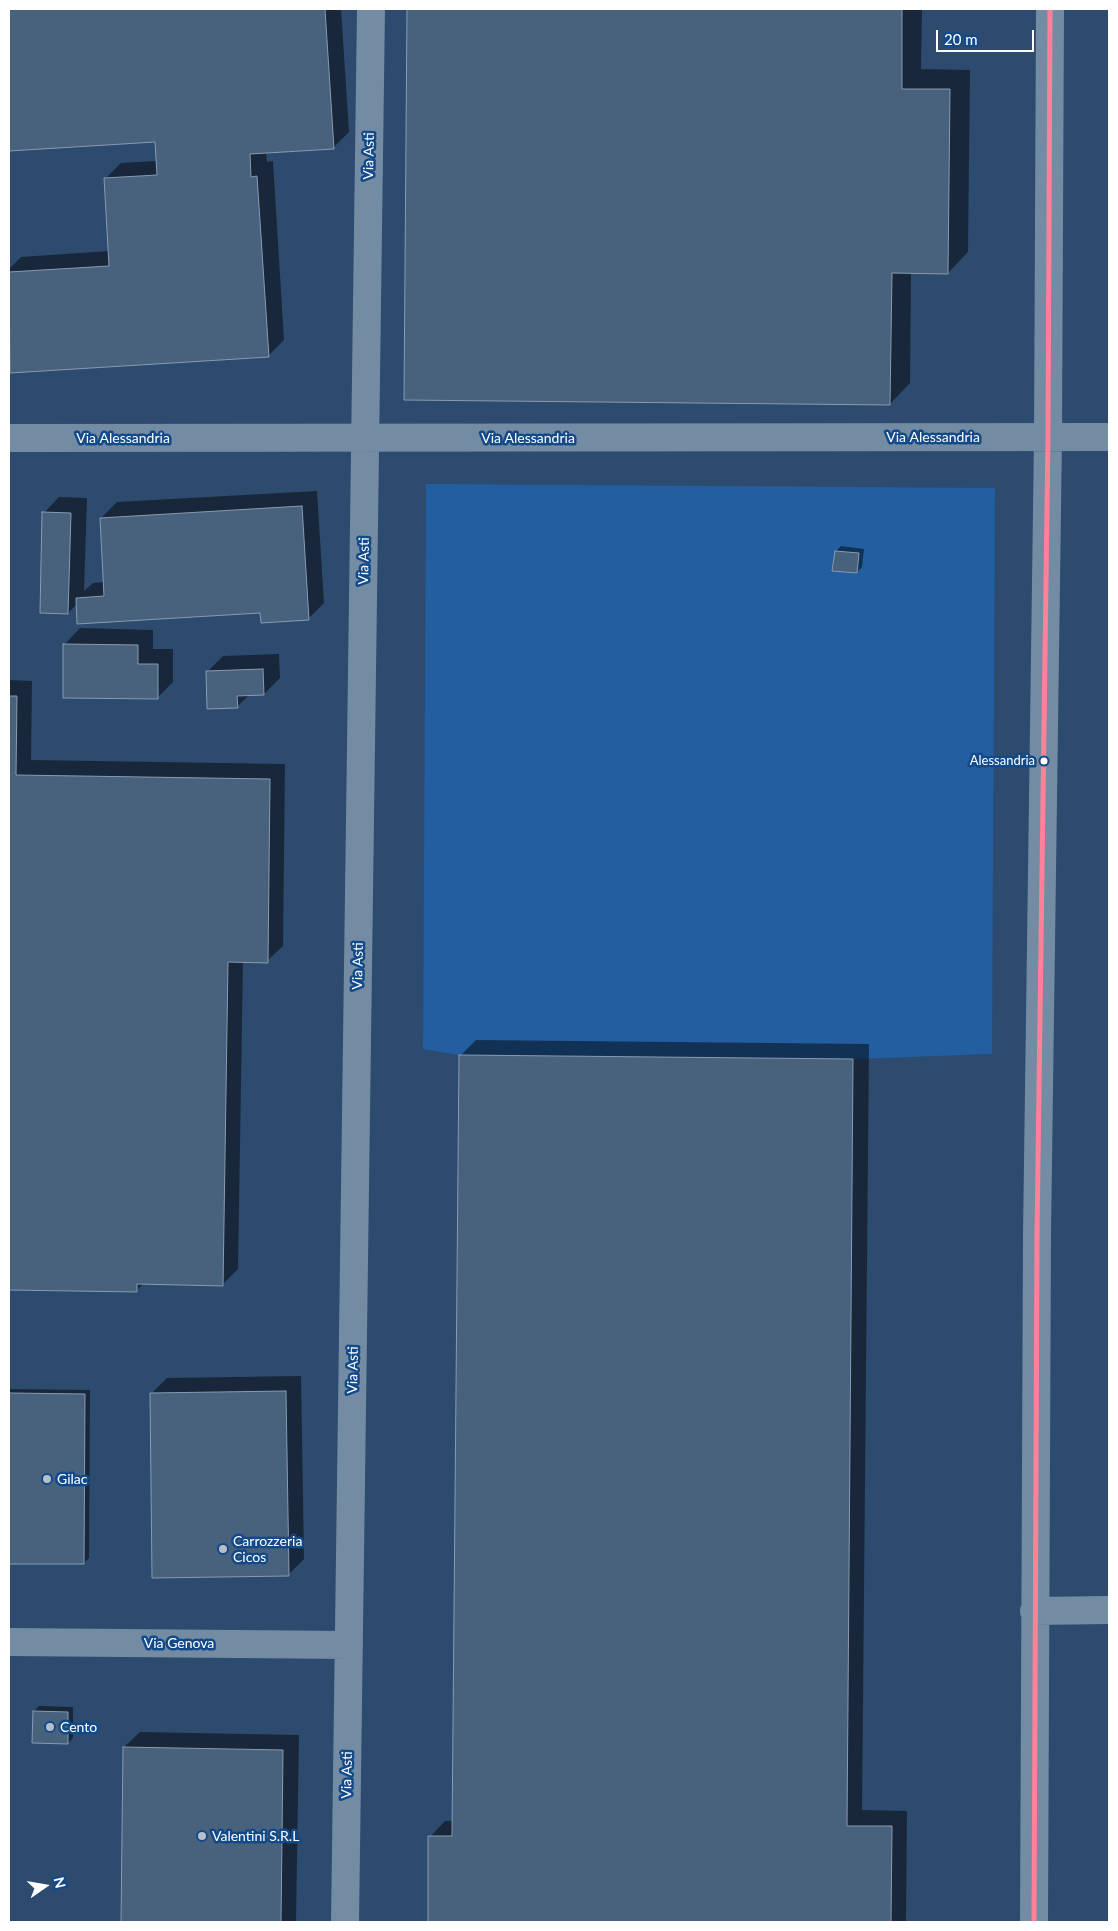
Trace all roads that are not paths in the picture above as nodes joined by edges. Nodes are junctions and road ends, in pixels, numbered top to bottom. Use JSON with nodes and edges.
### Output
{"nodes":[{"id":1,"x":371,"y":9,"type":"edge"},
{"id":2,"x":1050,"y":9,"type":"edge"},
{"id":3,"x":1048,"y":437,"type":"junction"},
{"id":4,"x":1109,"y":437,"type":"edge"},
{"id":5,"x":9,"y":438,"type":"edge"},
{"id":6,"x":366,"y":439,"type":"junction"},
{"id":7,"x":1034,"y":1610,"type":"junction"},
{"id":8,"x":1109,"y":1610,"type":"edge"},
{"id":9,"x":9,"y":1642,"type":"edge"},
{"id":10,"x":349,"y":1645,"type":"junction"},
{"id":11,"x":345,"y":1922,"type":"edge"},
{"id":12,"x":1034,"y":1922,"type":"edge"}],
"edges":[{"from":1,"to":6,"type":"street","name":"Via Asti"},
{"from":2,"to":3,"type":"street"},
{"from":3,"to":4,"type":"street","name":"Via Alessandria"},
{"from":3,"to":6,"type":"street","name":"Via Alessandria"},
{"from":3,"to":7,"type":"street"},
{"from":5,"to":6,"type":"street","name":"Via Alessandria"},
{"from":6,"to":10,"type":"street","name":"Via Asti"},
{"from":7,"to":8,"type":"street"},
{"from":7,"to":12,"type":"street"},
{"from":9,"to":10,"type":"street","name":"Via Genova"},
{"from":10,"to":11,"type":"street","name":"Via Asti"}]}
